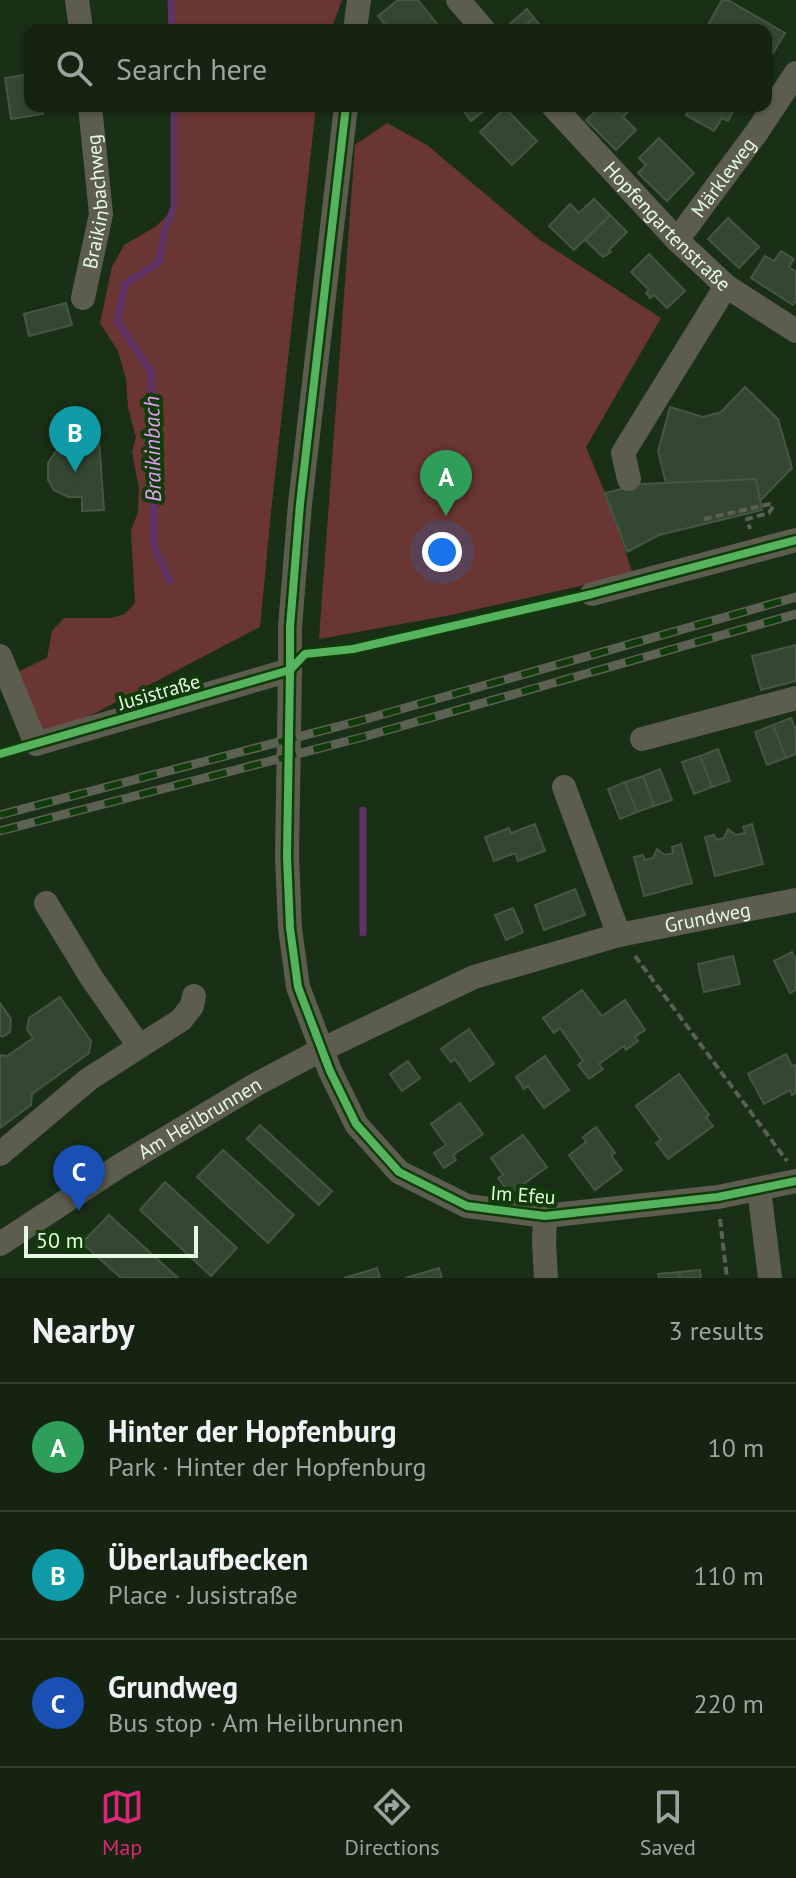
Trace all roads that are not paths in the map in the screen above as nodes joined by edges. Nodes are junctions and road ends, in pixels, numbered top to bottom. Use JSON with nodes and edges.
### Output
{"nodes":[{"id":1,"x":77,"y":0,"type":"edge"},
{"id":2,"x":359,"y":0,"type":"edge"},
{"id":3,"x":458,"y":0,"type":"edge"},
{"id":4,"x":80,"y":24,"type":"edge"},
{"id":5,"x":356,"y":24,"type":"edge"},
{"id":6,"x":479,"y":24,"type":"edge"},
{"id":7,"x":796,"y":73,"type":"edge"},
{"id":8,"x":772,"y":109,"type":"edge"},
{"id":9,"x":91,"y":112,"type":"edge"},
{"id":10,"x":345,"y":112,"type":"edge"},
{"id":11,"x":559,"y":112,"type":"edge"},
{"id":12,"x":770,"y":112,"type":"edge"},
{"id":13,"x":677,"y":240,"type":"junction"},
{"id":14,"x":726,"y":286,"type":"junction"},
{"id":15,"x":83,"y":298,"type":"dead end"},
{"id":16,"x":796,"y":331,"type":"edge"},
{"id":17,"x":629,"y":479,"type":"dead end"},
{"id":18,"x":796,"y":540,"type":"edge"},
{"id":19,"x":592,"y":594,"type":"dead end"},
{"id":20,"x":0,"y":656,"type":"edge"},
{"id":21,"x":290,"y":670,"type":"junction"},
{"id":22,"x":796,"y":698,"type":"edge"},
{"id":23,"x":642,"y":739,"type":"dead end"},
{"id":24,"x":564,"y":787,"type":"dead end"},
{"id":25,"x":796,"y":900,"type":"edge"},
{"id":26,"x":46,"y":903,"type":"dead end"},
{"id":27,"x":619,"y":935,"type":"junction"},
{"id":28,"x":194,"y":996,"type":"dead end"},
{"id":29,"x":139,"y":1046,"type":"junction"},
{"id":30,"x":321,"y":1050,"type":"junction"},
{"id":31,"x":0,"y":1154,"type":"edge"},
{"id":32,"x":791,"y":1171,"type":"edge"},
{"id":33,"x":759,"y":1189,"type":"junction"},
{"id":34,"x":545,"y":1216,"type":"junction"},
{"id":35,"x":0,"y":1244,"type":"edge"},
{"id":36,"x":546,"y":1278,"type":"edge"},
{"id":37,"x":770,"y":1278,"type":"edge"}],
"edges":[{"from":1,"to":4,"type":"street"},
{"from":2,"to":5,"type":"street"},
{"from":3,"to":6,"type":"street"},
{"from":7,"to":8,"type":"street","name":"Märkleweg"},
{"from":9,"to":15,"type":"street","name":"Braikinbachweg"},
{"from":10,"to":21,"type":"street","name":"Im Efeu"},
{"from":11,"to":13,"type":"street","name":"Hopfengartenstraße"},
{"from":12,"to":13,"type":"street","name":"Märkleweg"},
{"from":13,"to":14,"type":"street","name":"Hopfengartenstraße"},
{"from":14,"to":16,"type":"street","name":"Hopfengartenstraße"},
{"from":14,"to":17,"type":"street"},
{"from":18,"to":19,"type":"street"},
{"from":20,"to":21,"type":"street","name":"Jusistraße"},
{"from":21,"to":30,"type":"street","name":"Im Efeu"},
{"from":22,"to":23,"type":"street"},
{"from":24,"to":27,"type":"street"},
{"from":25,"to":27,"type":"street","name":"Grundweg"},
{"from":26,"to":29,"type":"street"},
{"from":27,"to":30,"type":"street","name":"Grundweg"},
{"from":28,"to":29,"type":"street"},
{"from":29,"to":31,"type":"street"},
{"from":30,"to":34,"type":"street","name":"Im Efeu"},
{"from":30,"to":35,"type":"street","name":"Am Heilbrunnen"},
{"from":32,"to":33,"type":"street","name":"Im Efeu"},
{"from":33,"to":34,"type":"street","name":"Im Efeu"},
{"from":33,"to":37,"type":"street"},
{"from":34,"to":36,"type":"street"}]}
